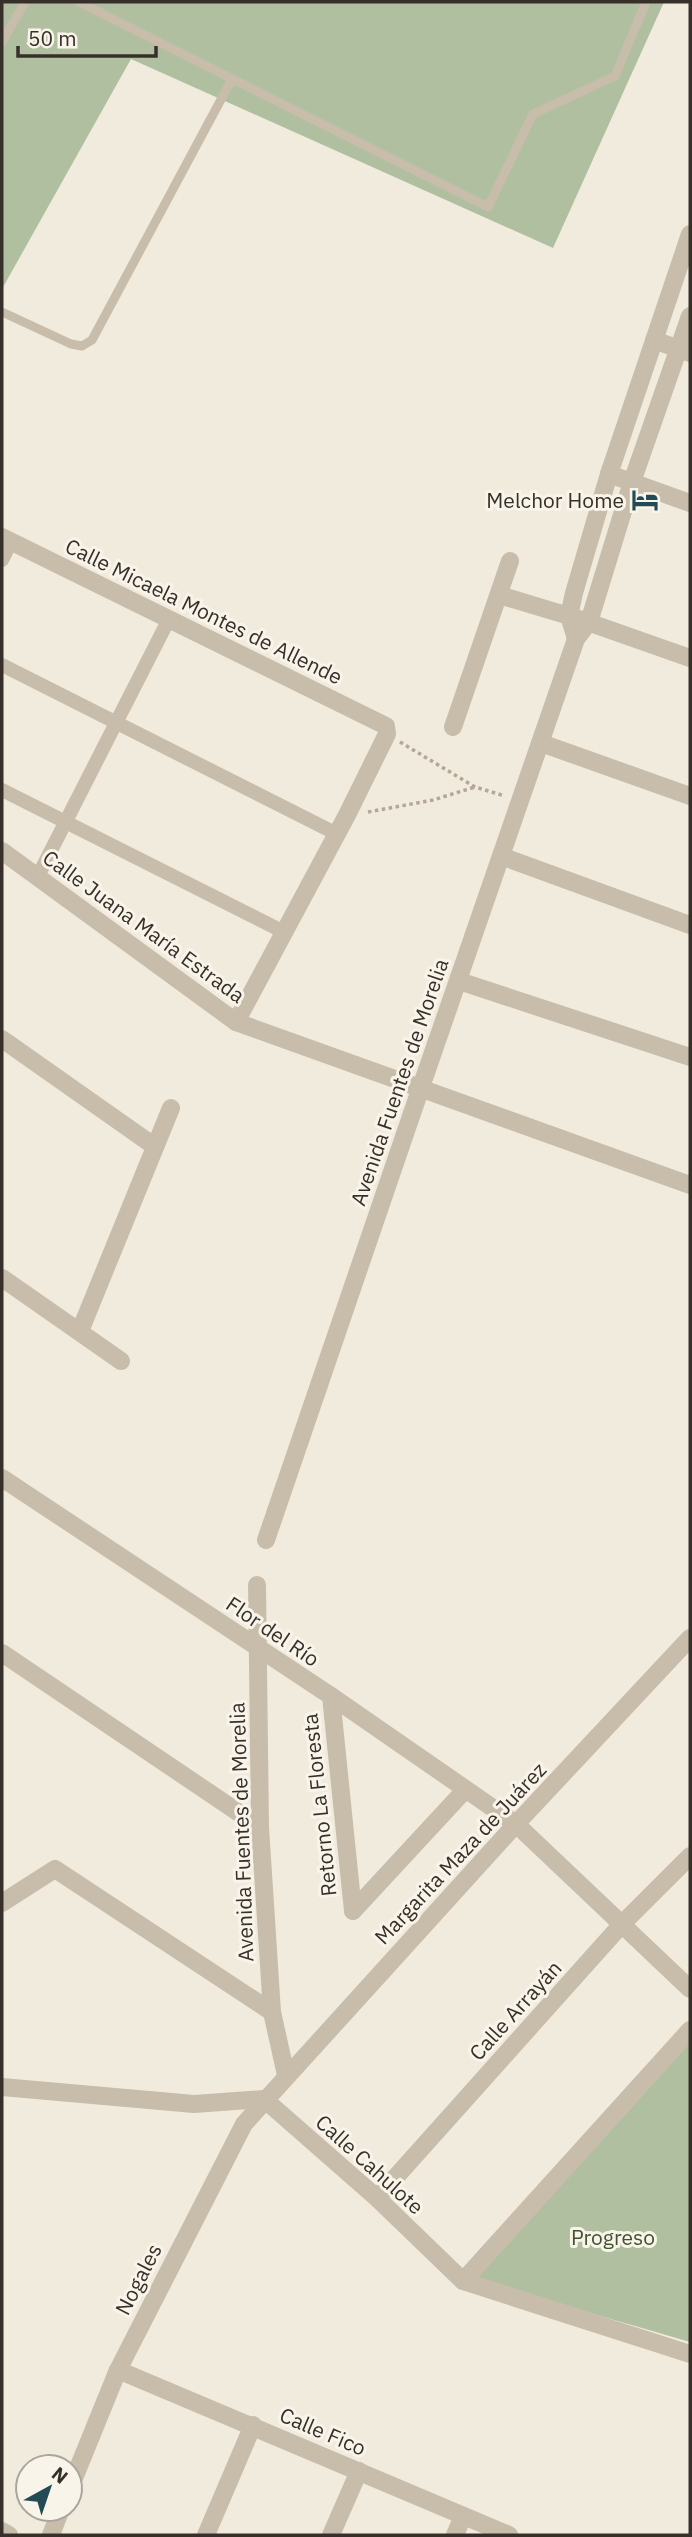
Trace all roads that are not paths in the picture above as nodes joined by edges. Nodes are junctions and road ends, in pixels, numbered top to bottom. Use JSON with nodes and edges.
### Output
{"nodes":[{"id":1,"x":25,"y":2,"type":"edge"},
{"id":2,"x":79,"y":2,"type":"edge"},
{"id":3,"x":646,"y":2,"type":"edge"},
{"id":4,"x":2,"y":42,"type":"edge"},
{"id":5,"x":232,"y":79,"type":"junction"},
{"id":6,"x":690,"y":234,"type":"edge"},
{"id":7,"x":2,"y":312,"type":"edge"},
{"id":8,"x":690,"y":316,"type":"edge"},
{"id":9,"x":654,"y":340,"type":"junction"},
{"id":10,"x":685,"y":351,"type":"edge"},
{"id":11,"x":609,"y":474,"type":"junction"},
{"id":12,"x":632,"y":482,"type":"junction"},
{"id":13,"x":690,"y":503,"type":"edge"},
{"id":14,"x":6,"y":539,"type":"edge"},
{"id":15,"x":2,"y":560,"type":"edge"},
{"id":16,"x":510,"y":561,"type":"dead end"},
{"id":17,"x":499,"y":595,"type":"junction"},
{"id":18,"x":569,"y":615,"type":"junction"},
{"id":19,"x":169,"y":619,"type":"junction"},
{"id":20,"x":589,"y":622,"type":"junction"},
{"id":21,"x":576,"y":639,"type":"junction"},
{"id":22,"x":690,"y":658,"type":"edge"},
{"id":23,"x":2,"y":665,"type":"edge"},
{"id":24,"x":116,"y":723,"type":"junction"},
{"id":25,"x":453,"y":727,"type":"dead end"},
{"id":26,"x":541,"y":743,"type":"junction"},
{"id":27,"x":2,"y":790,"type":"edge"},
{"id":28,"x":690,"y":796,"type":"edge"},
{"id":29,"x":65,"y":822,"type":"junction"},
{"id":30,"x":337,"y":834,"type":"junction"},
{"id":31,"x":2,"y":851,"type":"edge"},
{"id":32,"x":501,"y":856,"type":"junction"},
{"id":33,"x":38,"y":876,"type":"junction"},
{"id":34,"x":690,"y":925,"type":"edge"},
{"id":35,"x":282,"y":931,"type":"junction"},
{"id":36,"x":459,"y":981,"type":"junction"},
{"id":37,"x":236,"y":1021,"type":"junction"},
{"id":38,"x":2,"y":1039,"type":"edge"},
{"id":39,"x":690,"y":1057,"type":"edge"},
{"id":40,"x":420,"y":1090,"type":"junction"},
{"id":41,"x":171,"y":1108,"type":"dead end"},
{"id":42,"x":154,"y":1146,"type":"junction"},
{"id":43,"x":690,"y":1185,"type":"edge"},
{"id":44,"x":2,"y":1278,"type":"edge"},
{"id":45,"x":80,"y":1331,"type":"junction"},
{"id":46,"x":121,"y":1361,"type":"dead end"},
{"id":47,"x":2,"y":1478,"type":"edge"},
{"id":48,"x":266,"y":1540,"type":"dead end"},
{"id":49,"x":257,"y":1585,"type":"dead end"},
{"id":50,"x":690,"y":1638,"type":"edge"},
{"id":51,"x":257,"y":1647,"type":"junction"},
{"id":52,"x":2,"y":1653,"type":"edge"},
{"id":53,"x":331,"y":1696,"type":"junction"},
{"id":54,"x":465,"y":1790,"type":"junction"},
{"id":55,"x":516,"y":1824,"type":"junction"},
{"id":56,"x":260,"y":1827,"type":"junction"},
{"id":57,"x":690,"y":1856,"type":"edge"},
{"id":58,"x":2,"y":1903,"type":"edge"},
{"id":59,"x":622,"y":1924,"type":"junction"},
{"id":60,"x":690,"y":1989,"type":"edge"},
{"id":61,"x":272,"y":2012,"type":"junction"},
{"id":62,"x":690,"y":2030,"type":"edge"},
{"id":63,"x":286,"y":2075,"type":"junction"},
{"id":64,"x":2,"y":2087,"type":"edge"},
{"id":65,"x":264,"y":2099,"type":"junction"},
{"id":66,"x":377,"y":2198,"type":"junction"},
{"id":67,"x":463,"y":2281,"type":"junction"},
{"id":68,"x":690,"y":2354,"type":"edge"},
{"id":69,"x":118,"y":2370,"type":"junction"},
{"id":70,"x":253,"y":2426,"type":"junction"},
{"id":71,"x":84,"y":2454,"type":"edge"},
{"id":72,"x":359,"y":2471,"type":"junction"},
{"id":73,"x":463,"y":2516,"type":"junction"},
{"id":74,"x":2,"y":2531,"type":"edge"},
{"id":75,"x":9,"y":2535,"type":"edge"},
{"id":76,"x":206,"y":2535,"type":"edge"},
{"id":77,"x":331,"y":2535,"type":"edge"},
{"id":78,"x":455,"y":2535,"type":"edge"},
{"id":79,"x":509,"y":2535,"type":"edge"}],
"edges":[{"from":1,"to":4,"type":"lane"},
{"from":2,"to":5,"type":"lane"},
{"from":3,"to":5,"type":"lane"},
{"from":5,"to":7,"type":"lane"},
{"from":6,"to":9,"type":"street"},
{"from":8,"to":10,"type":"street","name":"Avenida Fuentes de Morelia"},
{"from":9,"to":10,"type":"street"},
{"from":9,"to":11,"type":"street"},
{"from":10,"to":12,"type":"street","name":"Avenida Fuentes de Morelia"},
{"from":11,"to":12,"type":"street"},
{"from":11,"to":18,"type":"street"},
{"from":12,"to":13,"type":"street"},
{"from":12,"to":20,"type":"street","name":"Avenida Fuentes de Morelia"},
{"from":14,"to":15,"type":"street"},
{"from":14,"to":19,"type":"street","name":"Calle Micaela Montes de Allende"},
{"from":16,"to":17,"type":"street"},
{"from":17,"to":18,"type":"street"},
{"from":17,"to":25,"type":"street"},
{"from":18,"to":20,"type":"street"},
{"from":18,"to":21,"type":"street"},
{"from":19,"to":24,"type":"street"},
{"from":19,"to":30,"type":"street","name":"Calle Micaela Montes de Allende"},
{"from":20,"to":21,"type":"street","name":"Avenida Fuentes de Morelia"},
{"from":20,"to":22,"type":"street"},
{"from":21,"to":26,"type":"street","name":"Avenida Fuentes de Morelia"},
{"from":23,"to":24,"type":"street"},
{"from":24,"to":29,"type":"street"},
{"from":24,"to":30,"type":"street"},
{"from":26,"to":28,"type":"street"},
{"from":26,"to":32,"type":"street","name":"Avenida Fuentes de Morelia"},
{"from":27,"to":29,"type":"street"},
{"from":29,"to":33,"type":"street"},
{"from":29,"to":35,"type":"street"},
{"from":30,"to":35,"type":"street"},
{"from":31,"to":33,"type":"street","name":"Calle Juana María Estrada"},
{"from":32,"to":34,"type":"street"},
{"from":32,"to":36,"type":"street","name":"Avenida Fuentes de Morelia"},
{"from":33,"to":37,"type":"street","name":"Calle Juana María Estrada"},
{"from":35,"to":37,"type":"street"},
{"from":36,"to":39,"type":"street"},
{"from":36,"to":40,"type":"street","name":"Avenida Fuentes de Morelia"},
{"from":37,"to":40,"type":"street","name":"Calle Juana María Estrada"},
{"from":38,"to":42,"type":"street"},
{"from":40,"to":43,"type":"street","name":"Calle Juana María Estrada"},
{"from":40,"to":48,"type":"street","name":"Avenida Fuentes de Morelia"},
{"from":41,"to":42,"type":"street"},
{"from":42,"to":45,"type":"street"},
{"from":44,"to":45,"type":"street"},
{"from":45,"to":46,"type":"street"},
{"from":47,"to":51,"type":"street","name":"Flor del Río"},
{"from":49,"to":51,"type":"street","name":"Avenida Fuentes de Morelia"},
{"from":50,"to":55,"type":"street","name":"Margarita Maza de Juárez"},
{"from":51,"to":53,"type":"street","name":"Flor del Río"},
{"from":51,"to":56,"type":"street","name":"Avenida Fuentes de Morelia"},
{"from":52,"to":56,"type":"street"},
{"from":53,"to":54,"type":"street","name":"Flor del Río"},
{"from":53,"to":54,"type":"street","name":"Retorno La Floresta"},
{"from":54,"to":55,"type":"street","name":"Flor del Río"},
{"from":55,"to":59,"type":"street","name":"Flor del Río"},
{"from":55,"to":63,"type":"street","name":"Margarita Maza de Juárez"},
{"from":56,"to":61,"type":"street","name":"Avenida Fuentes de Morelia"},
{"from":57,"to":59,"type":"street","name":"Calle Arrayán"},
{"from":58,"to":61,"type":"street"},
{"from":59,"to":60,"type":"street","name":"Flor del Río"},
{"from":59,"to":66,"type":"street","name":"Calle Arrayán"},
{"from":61,"to":63,"type":"street","name":"Avenida Fuentes de Morelia"},
{"from":62,"to":67,"type":"street"},
{"from":63,"to":65,"type":"street","name":"Margarita Maza de Juárez"},
{"from":64,"to":65,"type":"street"},
{"from":65,"to":66,"type":"street","name":"Calle Cahulote"},
{"from":65,"to":69,"type":"street","name":"Nogales"},
{"from":66,"to":67,"type":"street","name":"Calle Cahulote"},
{"from":67,"to":68,"type":"street","name":"Calle Cahulote"},
{"from":69,"to":70,"type":"street","name":"Calle Fico"},
{"from":69,"to":71,"type":"street","name":"Nogales"},
{"from":70,"to":72,"type":"street","name":"Calle Fico"},
{"from":70,"to":76,"type":"street"},
{"from":72,"to":73,"type":"street","name":"Calle Fico"},
{"from":72,"to":77,"type":"street"},
{"from":73,"to":78,"type":"street"},
{"from":73,"to":79,"type":"street","name":"Calle Fico"},
{"from":74,"to":75,"type":"street"}]}
